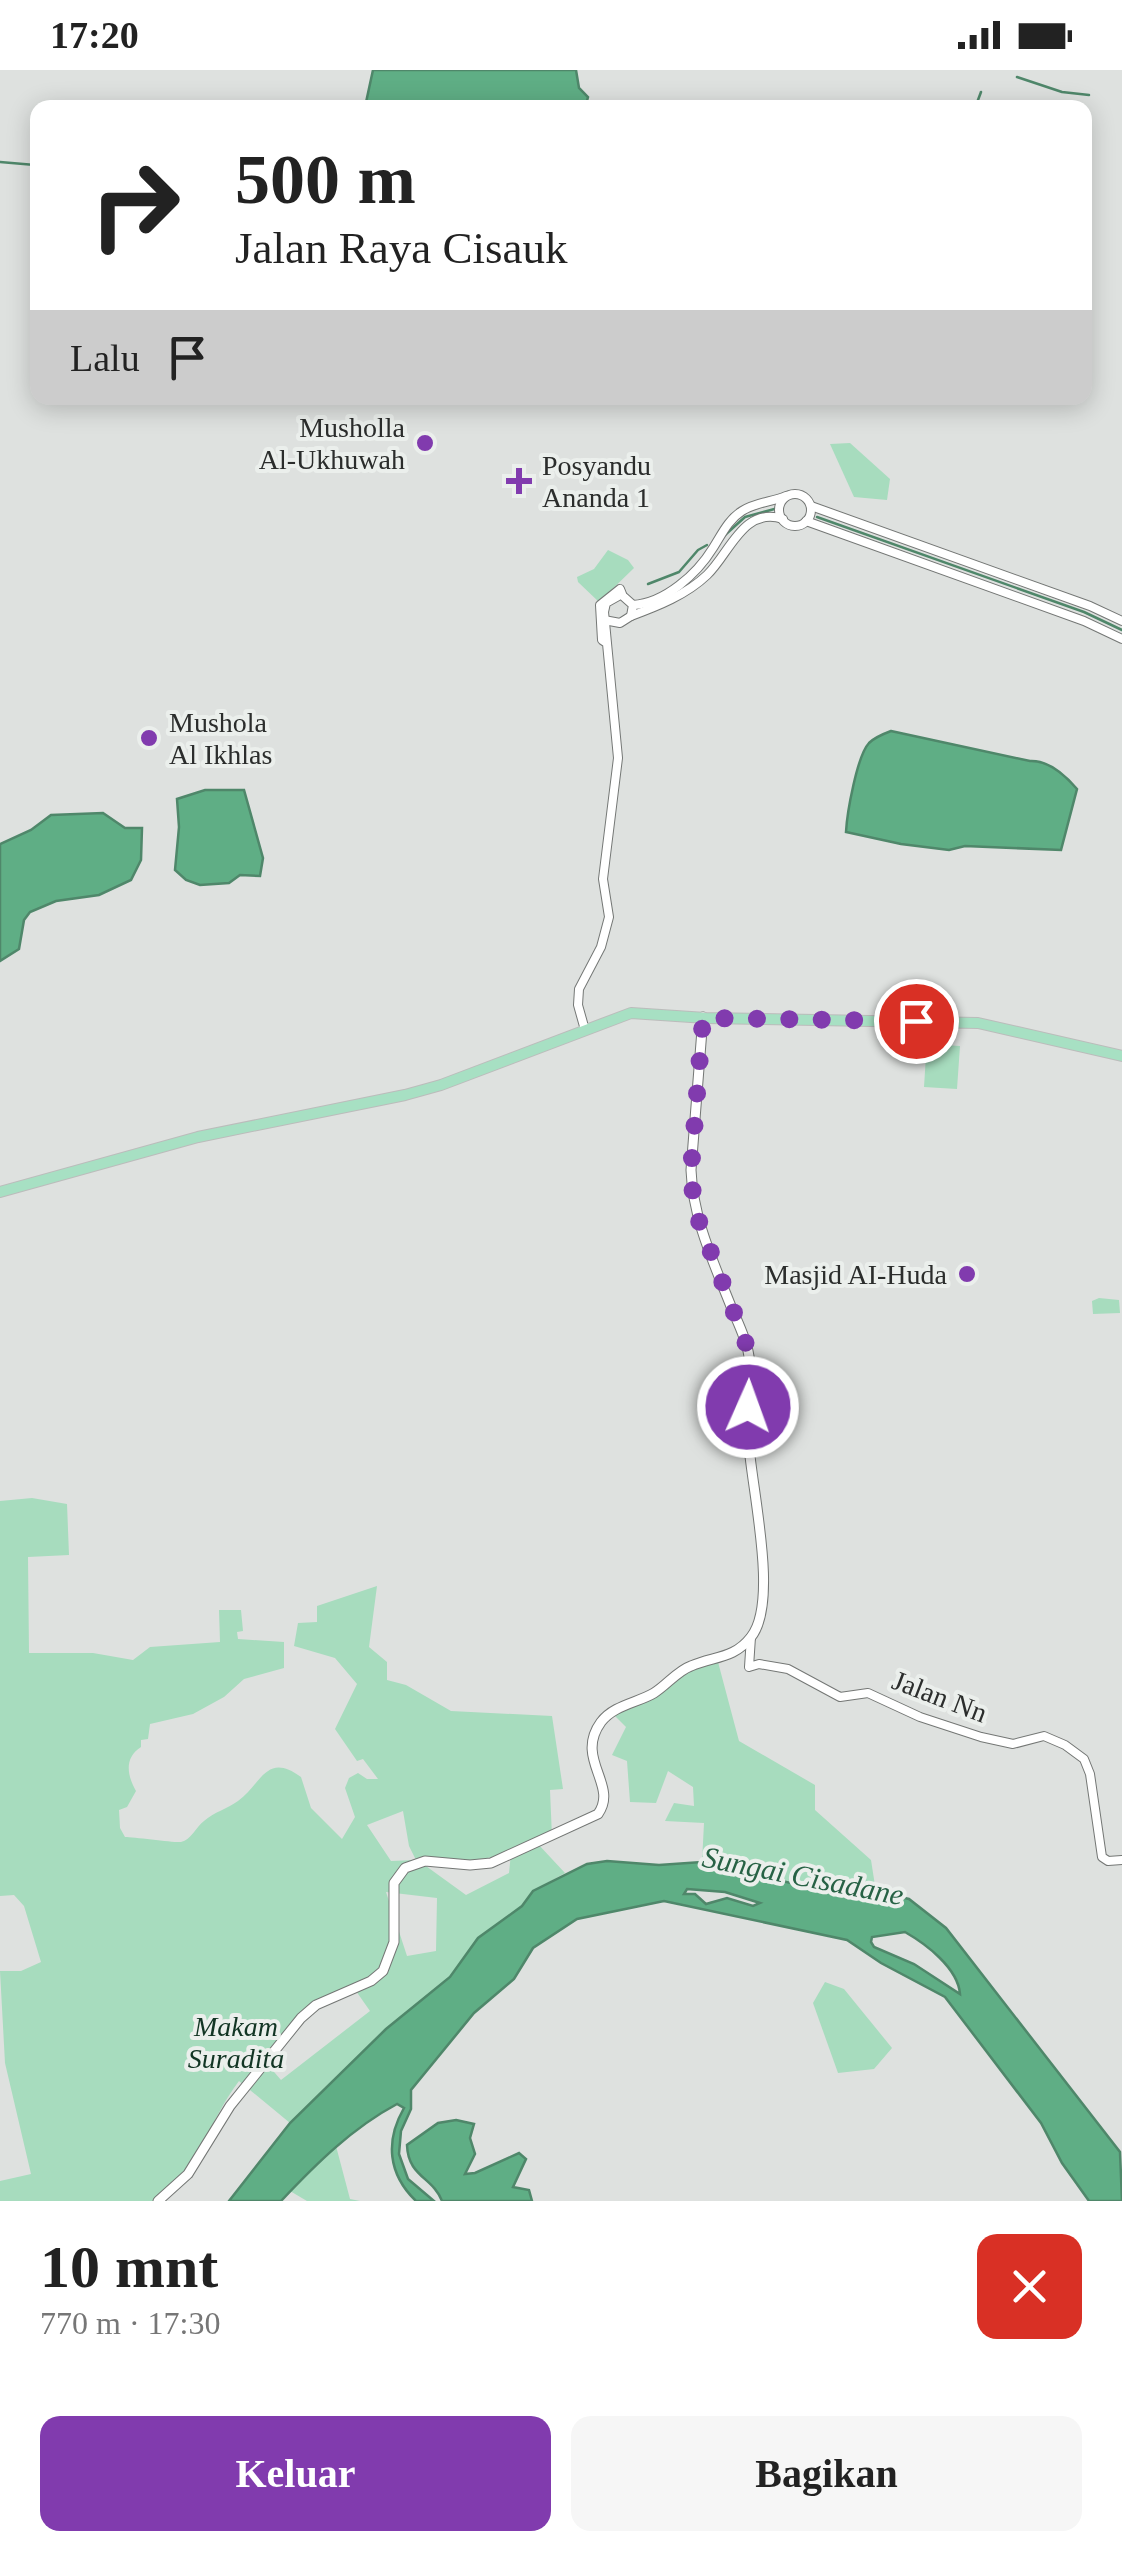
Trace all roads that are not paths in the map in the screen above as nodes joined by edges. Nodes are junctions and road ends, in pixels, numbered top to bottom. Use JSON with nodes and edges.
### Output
{"nodes":[{"id":1,"x":786,"y":496,"type":"junction"},
{"id":2,"x":811,"y":506,"type":"junction"},
{"id":3,"x":783,"y":519,"type":"junction"},
{"id":4,"x":806,"y":521,"type":"junction"},
{"id":5,"x":1034,"y":588,"type":"junction"},
{"id":6,"x":622,"y":593,"type":"junction"},
{"id":7,"x":1029,"y":602,"type":"junction"},
{"id":8,"x":632,"y":605,"type":"junction"},
{"id":9,"x":631,"y":616,"type":"junction"},
{"id":10,"x":604,"y":620,"type":"junction"},
{"id":11,"x":1122,"y":622,"type":"edge"},
{"id":12,"x":620,"y":623,"type":"junction"},
{"id":13,"x":1122,"y":639,"type":"edge"},
{"id":14,"x":606,"y":640,"type":"junction"},
{"id":15,"x":703,"y":1018,"type":"junction"},
{"id":16,"x":585,"y":1030,"type":"junction"},
{"id":17,"x":1122,"y":1056,"type":"edge"},
{"id":18,"x":0,"y":1192,"type":"edge"},
{"id":19,"x":751,"y":1637,"type":"junction"},
{"id":20,"x":1122,"y":1860,"type":"edge"},
{"id":21,"x":158,"y":2201,"type":"edge"}],
"edges":[{"from":1,"to":2,"type":"street"},
{"from":1,"to":3,"type":"street"},
{"from":1,"to":8,"type":"street"},
{"from":2,"to":4,"type":"street"},
{"from":2,"to":5,"type":"street"},
{"from":3,"to":4,"type":"street"},
{"from":3,"to":9,"type":"street"},
{"from":4,"to":7,"type":"street"},
{"from":5,"to":7,"type":"street"},
{"from":5,"to":11,"type":"street"},
{"from":6,"to":8,"type":"street"},
{"from":6,"to":10,"type":"street"},
{"from":6,"to":14,"type":"street"},
{"from":7,"to":13,"type":"street"},
{"from":8,"to":9,"type":"street"},
{"from":9,"to":12,"type":"street"},
{"from":10,"to":12,"type":"street"},
{"from":10,"to":14,"type":"street"},
{"from":12,"to":14,"type":"street"},
{"from":14,"to":16,"type":"street"},
{"from":15,"to":16,"type":"main road"},
{"from":15,"to":17,"type":"main road"},
{"from":15,"to":19,"type":"main road"},
{"from":16,"to":18,"type":"main road"},
{"from":19,"to":20,"type":"street","name":"Jalan Nn"},
{"from":19,"to":21,"type":"main road"}]}
